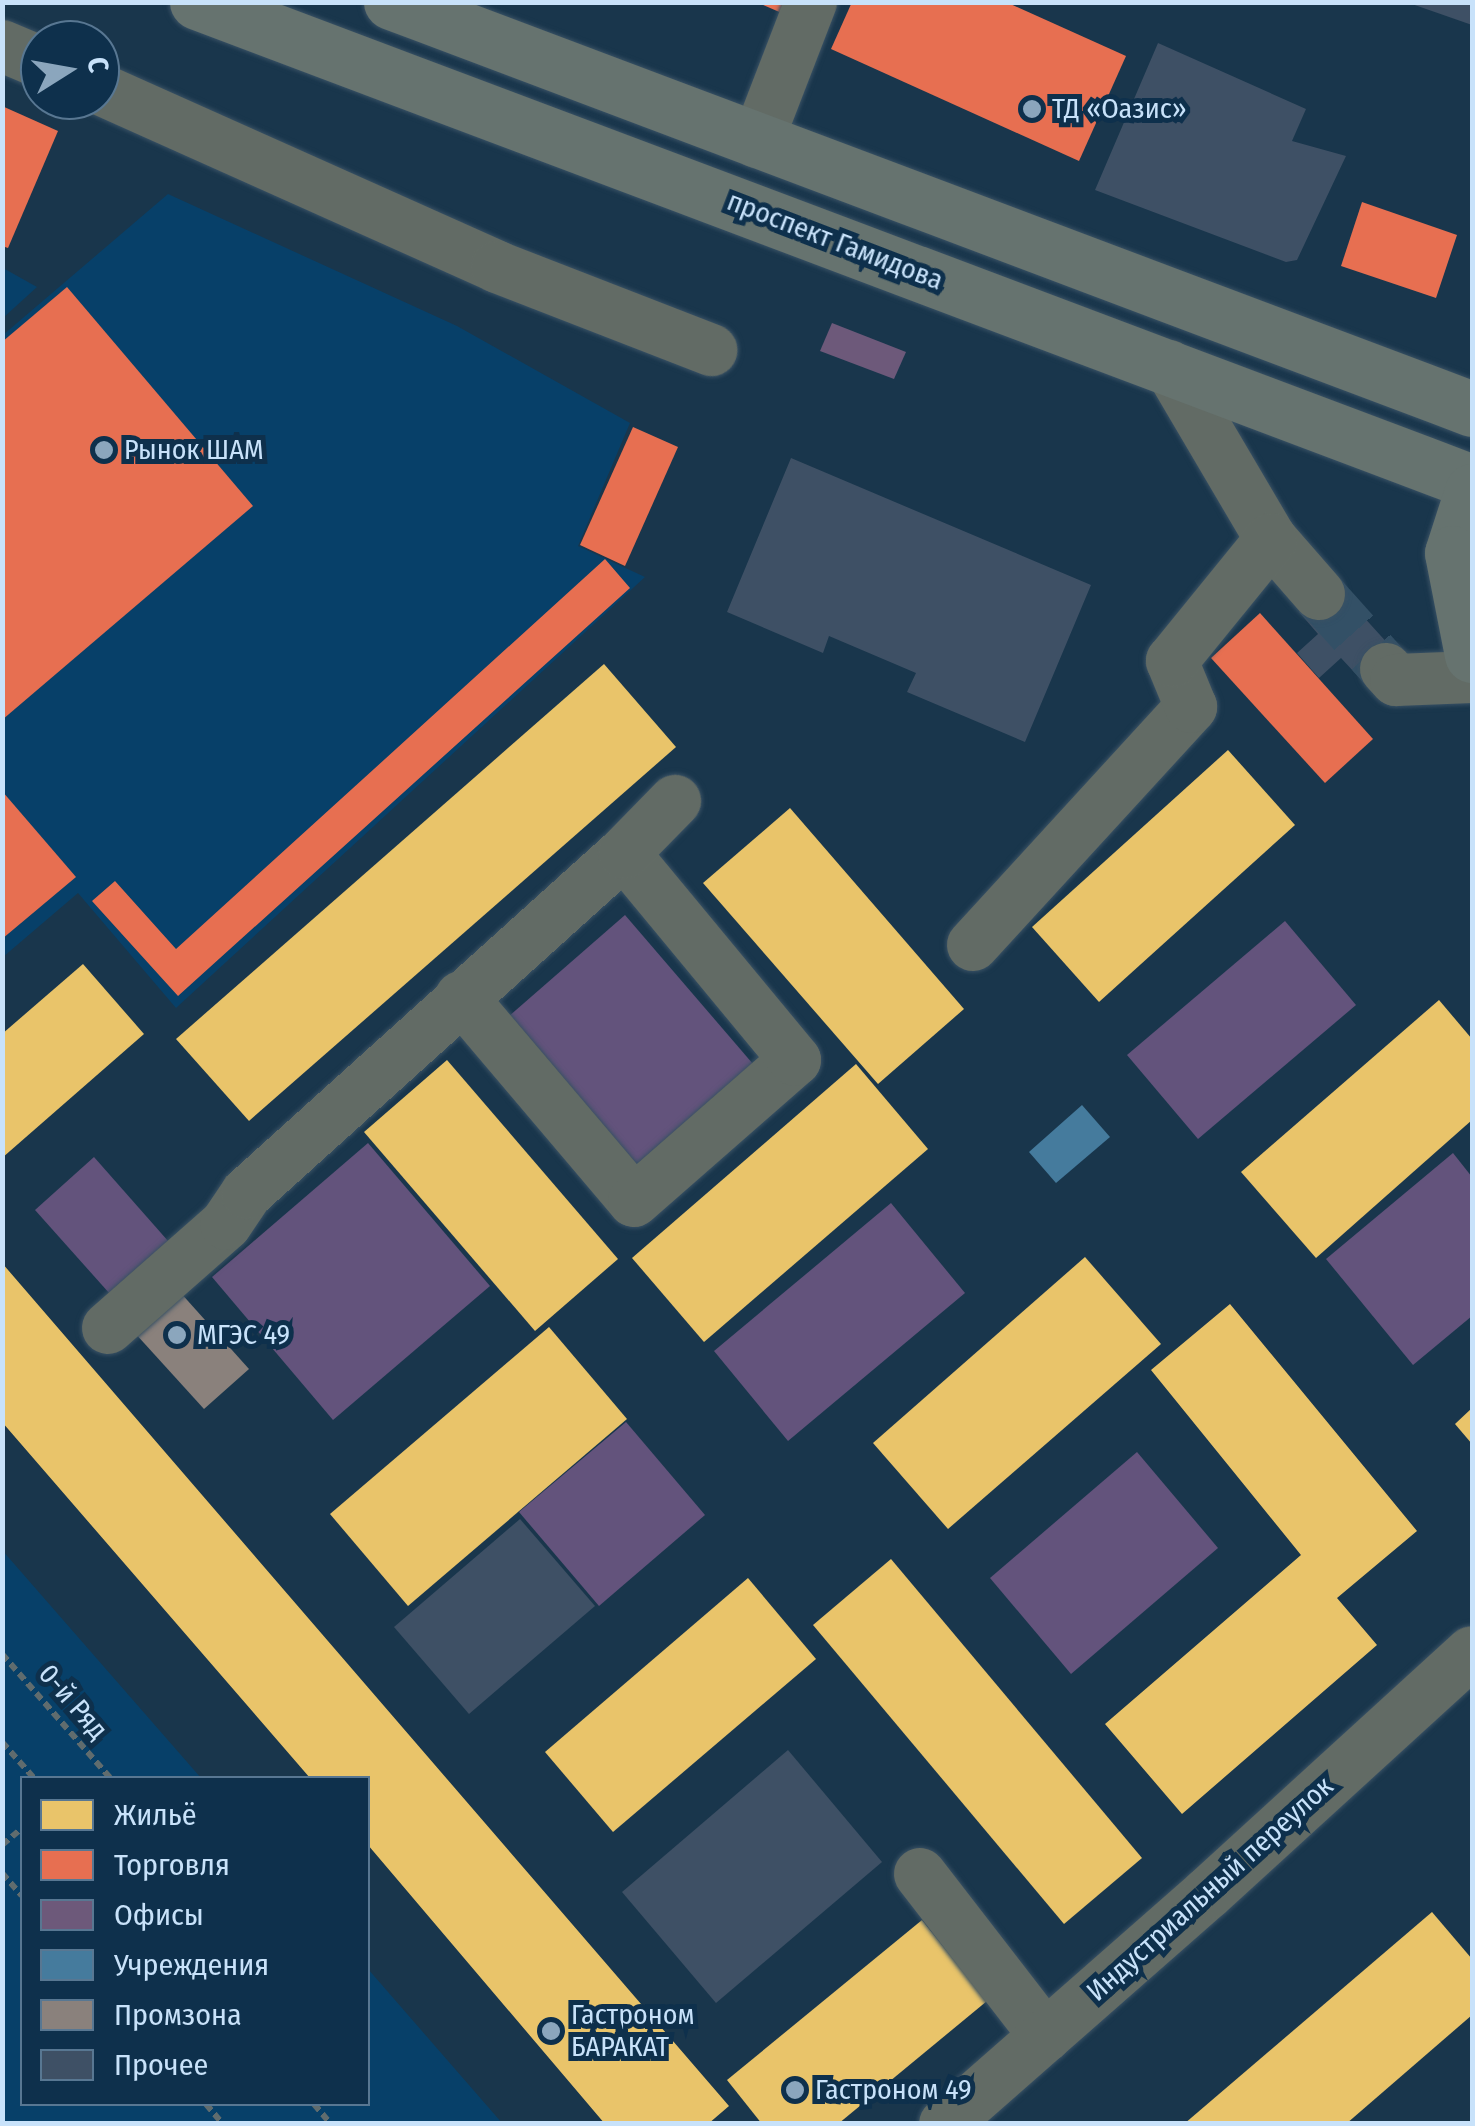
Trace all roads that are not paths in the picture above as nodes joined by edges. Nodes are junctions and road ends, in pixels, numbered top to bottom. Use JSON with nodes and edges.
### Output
{"nodes":[{"id":1,"x":197,"y":2,"type":"edge"},
{"id":2,"x":392,"y":2,"type":"edge"},
{"id":3,"x":811,"y":2,"type":"edge"},
{"id":4,"x":120,"y":98,"type":"edge"},
{"id":5,"x":757,"y":142,"type":"junction"},
{"id":6,"x":711,"y":350,"type":"dead end"},
{"id":7,"x":1169,"y":366,"type":"junction"},
{"id":8,"x":1472,"y":410,"type":"edge"},
{"id":9,"x":1472,"y":482,"type":"edge"},
{"id":10,"x":1472,"y":492,"type":"edge"},
{"id":11,"x":1472,"y":522,"type":"edge"},
{"id":12,"x":1271,"y":540,"type":"junction"},
{"id":13,"x":1319,"y":594,"type":"tunnel mouth"},
{"id":14,"x":1472,"y":623,"type":"edge"},
{"id":15,"x":1472,"y":655,"type":"edge"},
{"id":16,"x":1386,"y":670,"type":"tunnel mouth"},
{"id":17,"x":1472,"y":677,"type":"edge"},
{"id":18,"x":675,"y":801,"type":"dead end"},
{"id":19,"x":624,"y":853,"type":"junction"},
{"id":20,"x":973,"y":945,"type":"dead end"},
{"id":21,"x":461,"y":997,"type":"junction"},
{"id":22,"x":108,"y":1328,"type":"dead end"},
{"id":23,"x":1472,"y":1652,"type":"edge"},
{"id":24,"x":920,"y":1874,"type":"dead end"},
{"id":25,"x":1044,"y":2036,"type":"junction"},
{"id":26,"x":945,"y":2124,"type":"edge"}],
"edges":[{"from":1,"to":7,"type":"main road","name":"проспект Гамидова"},
{"from":2,"to":5,"type":"main road"},
{"from":3,"to":5,"type":"street"},
{"from":4,"to":6,"type":"street"},
{"from":5,"to":8,"type":"main road"},
{"from":7,"to":9,"type":"main road","name":"проспект Гамидова"},
{"from":7,"to":12,"type":"street"},
{"from":10,"to":15,"type":"main road"},
{"from":11,"to":14,"type":"main road"},
{"from":12,"to":13,"type":"street"},
{"from":12,"to":20,"type":"street"},
{"from":16,"to":17,"type":"street"},
{"from":18,"to":19,"type":"street"},
{"from":19,"to":21,"type":"street"},
{"from":19,"to":21,"type":"street"},
{"from":21,"to":22,"type":"street"},
{"from":23,"to":25,"type":"street","name":"Индустриальный переулок"},
{"from":24,"to":25,"type":"street"},
{"from":25,"to":26,"type":"street","name":"Индустриальный переулок"}]}
